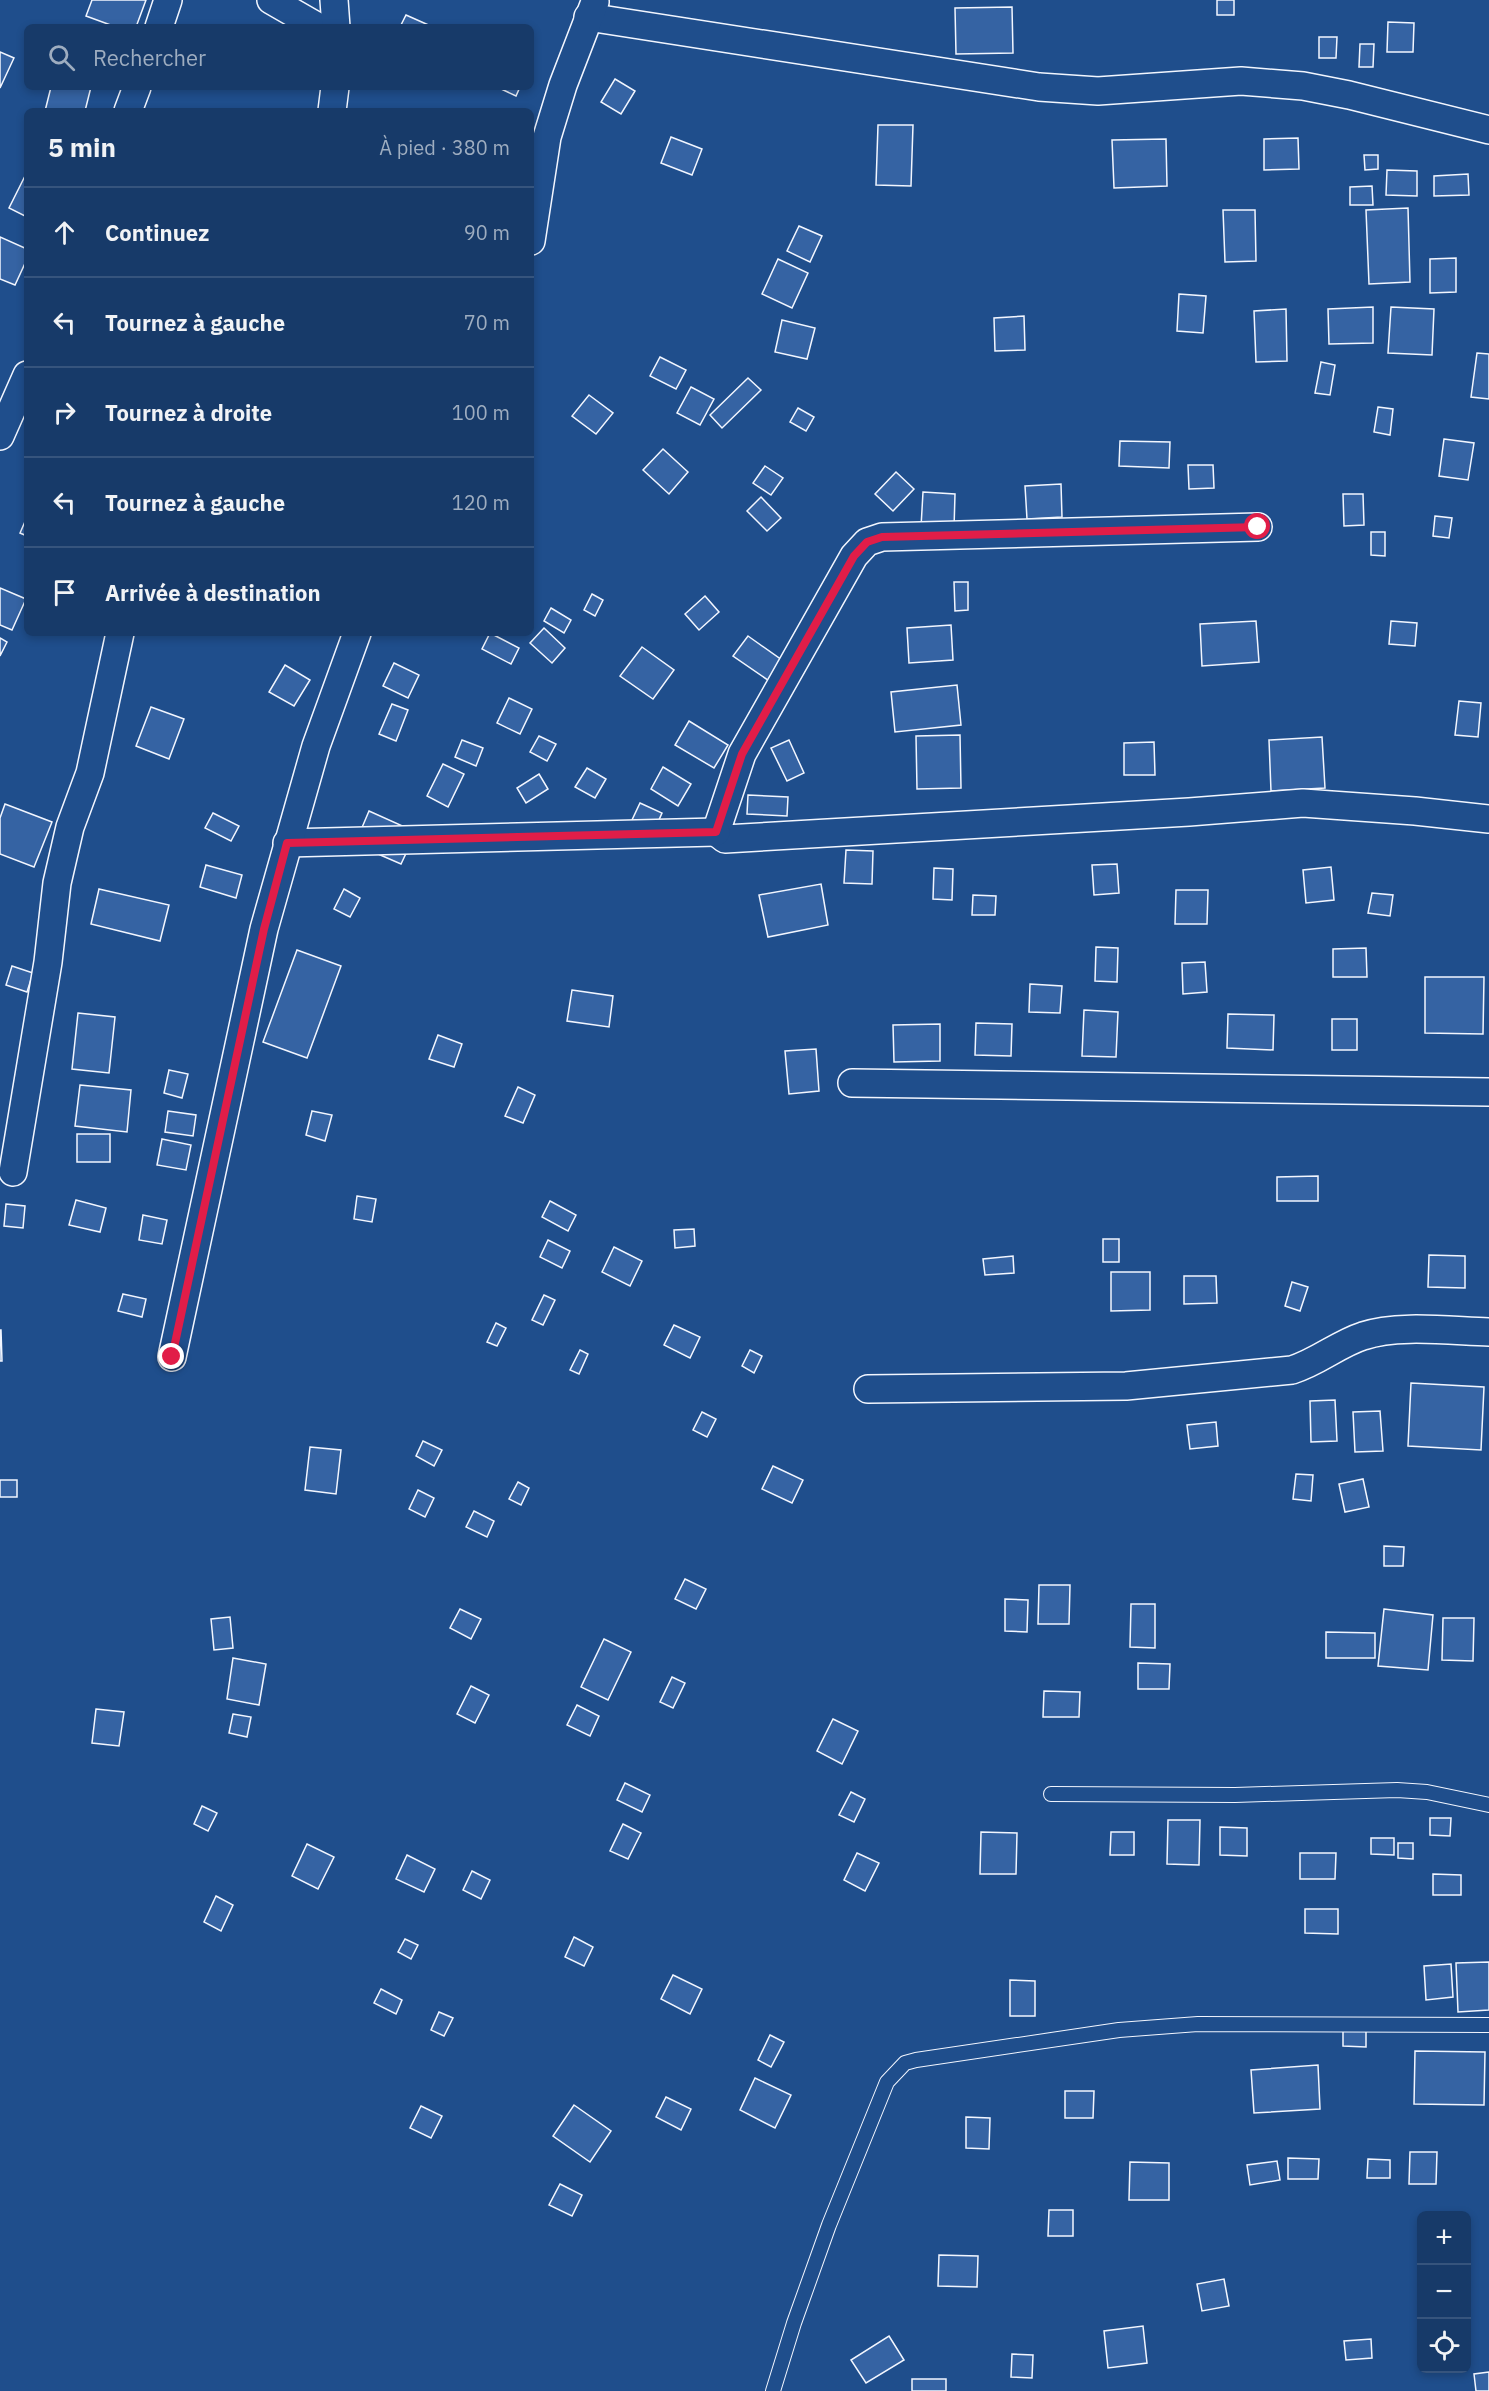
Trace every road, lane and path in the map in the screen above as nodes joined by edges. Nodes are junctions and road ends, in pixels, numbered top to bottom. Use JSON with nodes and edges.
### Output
{"nodes":[{"id":1,"x":168,"y":0,"type":"edge"},
{"id":2,"x":271,"y":0,"type":"edge"},
{"id":3,"x":334,"y":0,"type":"edge"},
{"id":4,"x":592,"y":9,"type":"edge"},
{"id":5,"x":160,"y":24,"type":"edge"},
{"id":6,"x":313,"y":24,"type":"edge"},
{"id":7,"x":336,"y":24,"type":"edge"},
{"id":8,"x":136,"y":90,"type":"edge"},
{"id":9,"x":335,"y":90,"type":"edge"},
{"id":10,"x":130,"y":108,"type":"edge"},
{"id":11,"x":332,"y":108,"type":"edge"},
{"id":12,"x":1489,"y":130,"type":"edge"},
{"id":13,"x":534,"y":222,"type":"edge"},
{"id":14,"x":24,"y":382,"type":"edge"},
{"id":15,"x":0,"y":436,"type":"edge"},
{"id":16,"x":1258,"y":527,"type":"dead end"},
{"id":17,"x":119,"y":636,"type":"edge"},
{"id":18,"x":356,"y":636,"type":"edge"},
{"id":19,"x":1489,"y":819,"type":"edge"},
{"id":20,"x":716,"y":832,"type":"junction"},
{"id":21,"x":287,"y":843,"type":"junction"},
{"id":22,"x":852,"y":1083,"type":"dead end"},
{"id":23,"x":1489,"y":1092,"type":"edge"},
{"id":24,"x":13,"y":1172,"type":"dead end"},
{"id":25,"x":1489,"y":1332,"type":"edge"},
{"id":26,"x":172,"y":1357,"type":"dead end"},
{"id":27,"x":868,"y":1389,"type":"dead end"},
{"id":28,"x":1052,"y":1794,"type":"dead end"},
{"id":29,"x":1489,"y":1806,"type":"edge"},
{"id":30,"x":1489,"y":2025,"type":"edge"},
{"id":31,"x":773,"y":2391,"type":"edge"}],
"edges":[{"from":1,"to":5,"type":"street"},
{"from":2,"to":6,"type":"street"},
{"from":3,"to":7,"type":"street"},
{"from":4,"to":12,"type":"street"},
{"from":4,"to":13,"type":"street"},
{"from":8,"to":10,"type":"street"},
{"from":9,"to":11,"type":"street"},
{"from":14,"to":15,"type":"street"},
{"from":16,"to":20,"type":"street"},
{"from":17,"to":24,"type":"street"},
{"from":18,"to":21,"type":"street"},
{"from":19,"to":20,"type":"street"},
{"from":20,"to":21,"type":"street"},
{"from":21,"to":26,"type":"street"},
{"from":22,"to":23,"type":"street"},
{"from":25,"to":27,"type":"street"},
{"from":28,"to":29,"type":"lane"},
{"from":30,"to":31,"type":"lane"}]}
